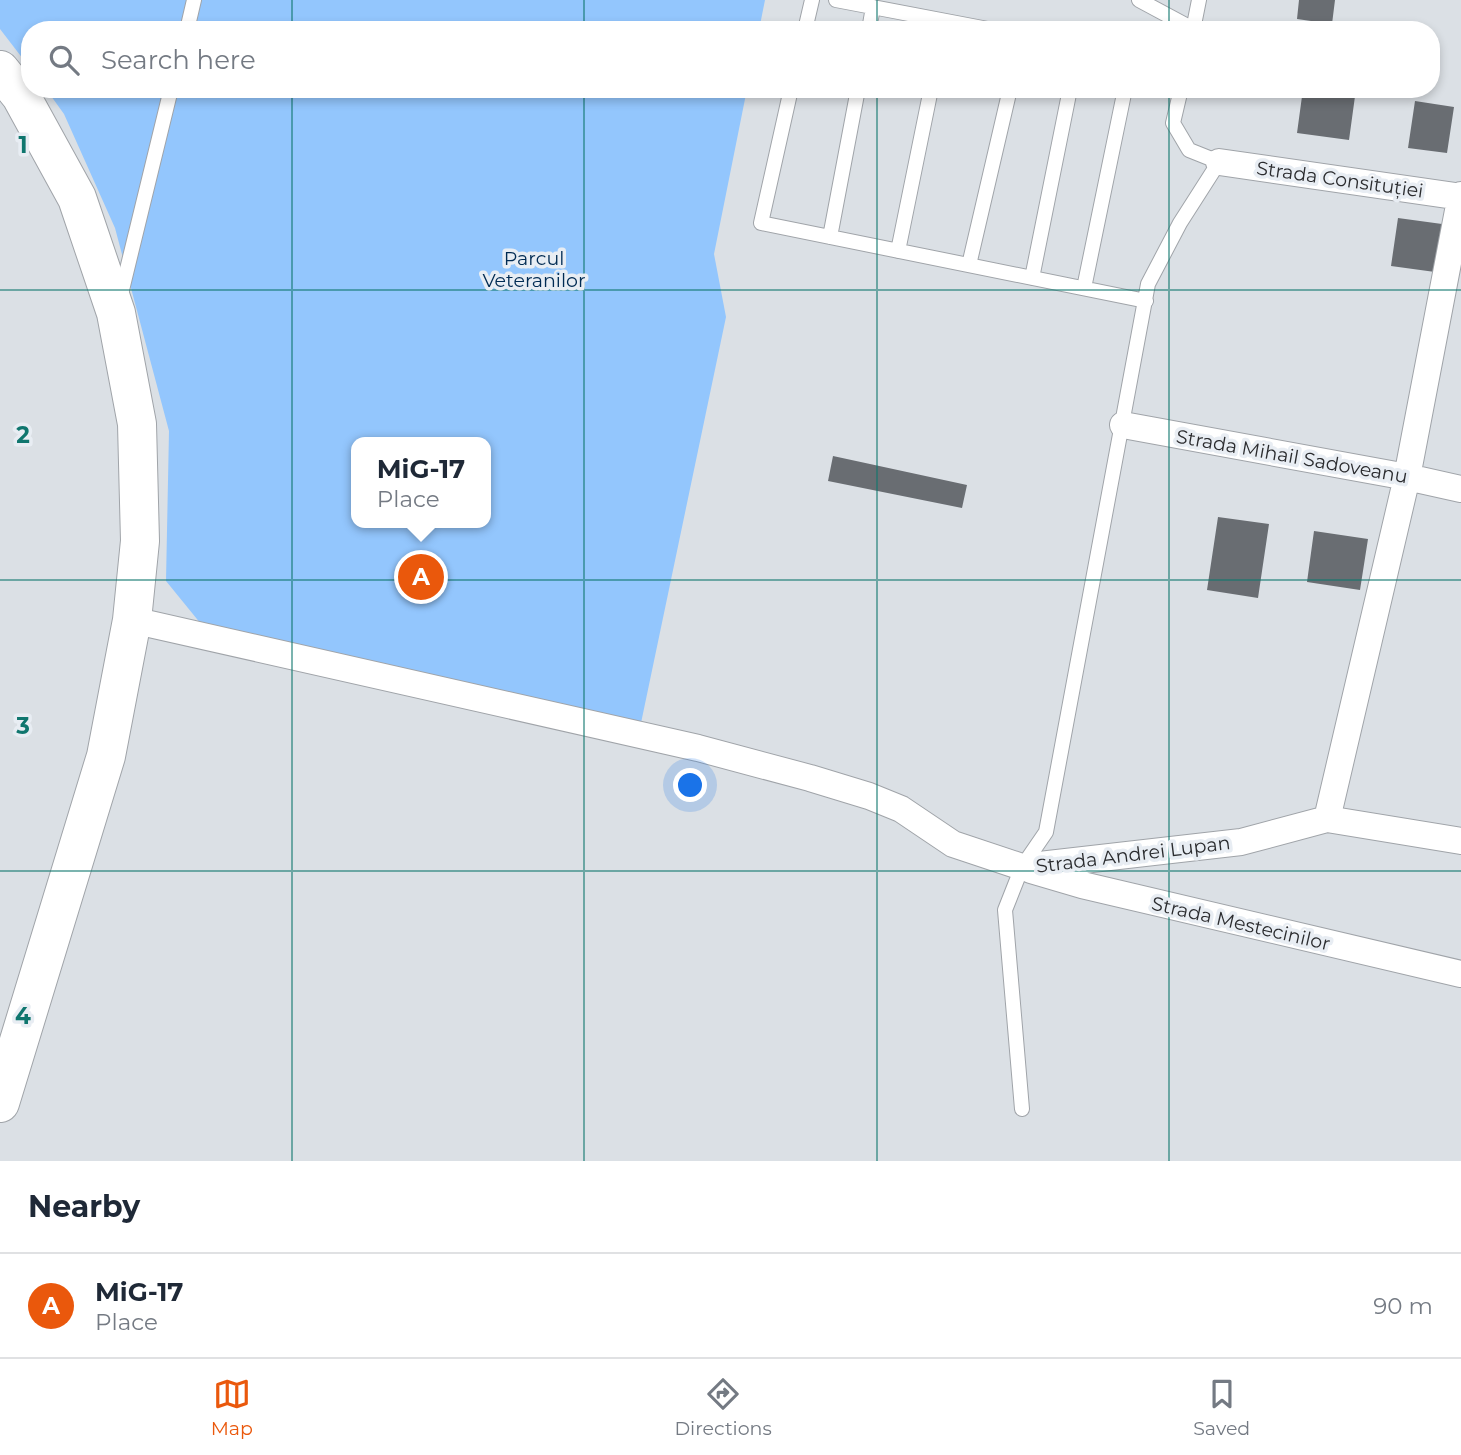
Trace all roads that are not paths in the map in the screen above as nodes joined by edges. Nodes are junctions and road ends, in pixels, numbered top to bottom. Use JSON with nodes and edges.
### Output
{"nodes":[{"id":1,"x":194,"y":0,"type":"edge"},
{"id":2,"x":812,"y":0,"type":"edge"},
{"id":3,"x":836,"y":0,"type":"edge"},
{"id":4,"x":1139,"y":0,"type":"edge"},
{"id":5,"x":1199,"y":0,"type":"edge"},
{"id":6,"x":873,"y":7,"type":"junction"},
{"id":7,"x":189,"y":21,"type":"edge"},
{"id":8,"x":807,"y":21,"type":"edge"},
{"id":9,"x":871,"y":21,"type":"edge"},
{"id":10,"x":927,"y":21,"type":"edge"},
{"id":11,"x":1177,"y":21,"type":"edge"},
{"id":12,"x":1195,"y":21,"type":"edge"},
{"id":13,"x":0,"y":70,"type":"edge"},
{"id":14,"x":21,"y":96,"type":"edge"},
{"id":15,"x":22,"y":98,"type":"edge"},
{"id":16,"x":169,"y":98,"type":"edge"},
{"id":17,"x":789,"y":98,"type":"edge"},
{"id":18,"x":856,"y":98,"type":"edge"},
{"id":19,"x":928,"y":98,"type":"edge"},
{"id":20,"x":1008,"y":98,"type":"edge"},
{"id":21,"x":1068,"y":98,"type":"edge"},
{"id":22,"x":1123,"y":98,"type":"edge"},
{"id":23,"x":1179,"y":98,"type":"edge"},
{"id":24,"x":1219,"y":162,"type":"junction"},
{"id":25,"x":1461,"y":196,"type":"edge"},
{"id":26,"x":830,"y":237,"type":"junction"},
{"id":27,"x":898,"y":251,"type":"junction"},
{"id":28,"x":969,"y":265,"type":"junction"},
{"id":29,"x":1032,"y":278,"type":"junction"},
{"id":30,"x":1084,"y":288,"type":"junction"},
{"id":31,"x":1146,"y":301,"type":"junction"},
{"id":32,"x":116,"y":313,"type":"junction"},
{"id":33,"x":1123,"y":425,"type":"junction"},
{"id":34,"x":1407,"y":477,"type":"junction"},
{"id":35,"x":1461,"y":489,"type":"edge"},
{"id":36,"x":132,"y":620,"type":"junction"},
{"id":37,"x":1327,"y":818,"type":"junction"},
{"id":38,"x":1461,"y":841,"type":"edge"},
{"id":39,"x":1022,"y":867,"type":"junction"},
{"id":40,"x":1461,"y":974,"type":"edge"},
{"id":41,"x":0,"y":1103,"type":"edge"},
{"id":42,"x":1022,"y":1109,"type":"dead end"}],
"edges":[{"from":1,"to":7,"type":"lane"},
{"from":2,"to":8,"type":"lane"},
{"from":3,"to":6,"type":"lane"},
{"from":4,"to":11,"type":"lane"},
{"from":5,"to":12,"type":"lane"},
{"from":6,"to":9,"type":"lane"},
{"from":6,"to":10,"type":"lane"},
{"from":13,"to":14,"type":"main road"},
{"from":15,"to":32,"type":"main road"},
{"from":16,"to":32,"type":"lane"},
{"from":17,"to":26,"type":"lane"},
{"from":18,"to":26,"type":"lane"},
{"from":19,"to":27,"type":"lane"},
{"from":20,"to":28,"type":"lane"},
{"from":21,"to":29,"type":"lane"},
{"from":22,"to":30,"type":"lane"},
{"from":23,"to":24,"type":"lane"},
{"from":24,"to":25,"type":"street","name":"Strada Consituției"},
{"from":24,"to":31,"type":"lane"},
{"from":25,"to":34,"type":"street"},
{"from":26,"to":27,"type":"lane"},
{"from":27,"to":28,"type":"lane"},
{"from":28,"to":29,"type":"lane"},
{"from":29,"to":30,"type":"lane"},
{"from":30,"to":31,"type":"lane"},
{"from":31,"to":33,"type":"lane"},
{"from":32,"to":36,"type":"main road"},
{"from":33,"to":34,"type":"street","name":"Strada Mihail Sadoveanu"},
{"from":33,"to":39,"type":"lane"},
{"from":34,"to":35,"type":"street","name":"Strada Mihail Sadoveanu"},
{"from":34,"to":37,"type":"street"},
{"from":36,"to":39,"type":"street","name":"Strada Andrei Lupan"},
{"from":36,"to":41,"type":"main road"},
{"from":37,"to":38,"type":"street","name":"Strada Andrei Lupan"},
{"from":37,"to":39,"type":"street","name":"Strada Andrei Lupan"},
{"from":39,"to":40,"type":"street","name":"Strada Mestecinilor"},
{"from":39,"to":42,"type":"lane"}]}
